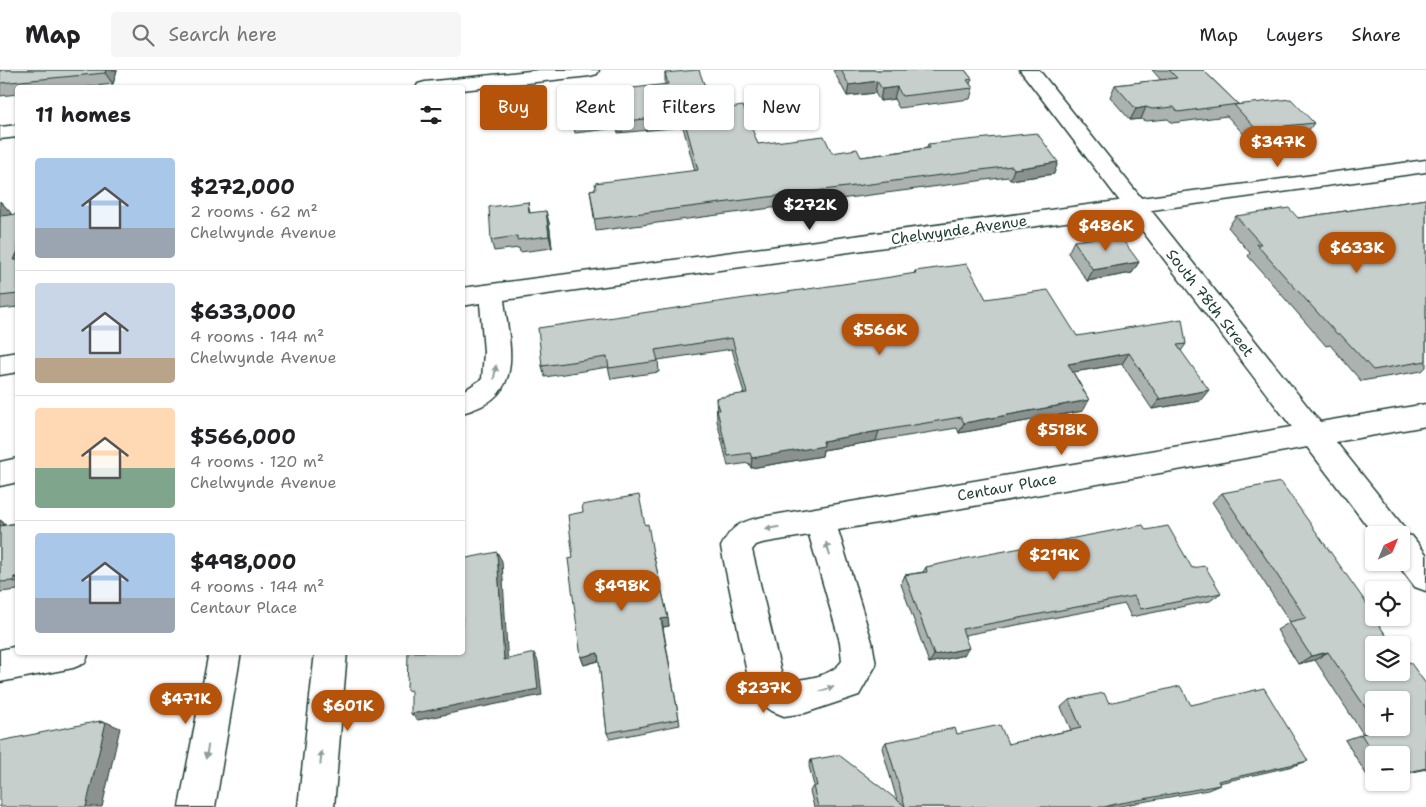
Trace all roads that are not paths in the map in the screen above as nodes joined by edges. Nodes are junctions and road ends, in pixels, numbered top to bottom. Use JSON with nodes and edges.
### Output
{"nodes":[{"id":1,"x":590,"y":70,"type":"edge"},
{"id":2,"x":1029,"y":70,"type":"edge"},
{"id":3,"x":452,"y":85,"type":"edge"},
{"id":4,"x":15,"y":131,"type":"edge"},
{"id":5,"x":0,"y":133,"type":"edge"},
{"id":6,"x":1426,"y":166,"type":"edge"},
{"id":7,"x":1134,"y":206,"type":"junction"},
{"id":8,"x":491,"y":293,"type":"junction"},
{"id":9,"x":465,"y":297,"type":"edge"},
{"id":10,"x":15,"y":362,"type":"edge"},
{"id":11,"x":0,"y":365,"type":"edge"},
{"id":12,"x":465,"y":402,"type":"edge"},
{"id":13,"x":1426,"y":415,"type":"edge"},
{"id":14,"x":1313,"y":434,"type":"junction"},
{"id":15,"x":15,"y":471,"type":"edge"},
{"id":16,"x":0,"y":474,"type":"edge"},
{"id":17,"x":820,"y":520,"type":"junction"},
{"id":18,"x":1385,"y":526,"type":"edge"},
{"id":19,"x":1410,"y":558,"type":"edge"},
{"id":20,"x":1426,"y":578,"type":"edge"},
{"id":21,"x":57,"y":655,"type":"edge"},
{"id":22,"x":224,"y":655,"type":"edge"},
{"id":23,"x":331,"y":655,"type":"edge"},
{"id":24,"x":0,"y":666,"type":"edge"},
{"id":25,"x":197,"y":807,"type":"edge"},
{"id":26,"x":316,"y":807,"type":"edge"}],
"edges":[{"from":1,"to":3,"type":"street"},
{"from":2,"to":7,"type":"street","name":"South 78th Street"},
{"from":4,"to":5,"type":"street"},
{"from":6,"to":7,"type":"street","name":"Chelwynde Avenue"},
{"from":7,"to":8,"type":"street","name":"Chelwynde Avenue"},
{"from":7,"to":14,"type":"street","name":"South 78th Street"},
{"from":8,"to":9,"type":"street","name":"Chelwynde Avenue"},
{"from":12,"to":8,"type":"street","one_way":true},
{"from":10,"to":11,"type":"street"},
{"from":13,"to":14,"type":"street","name":"Centaur Place"},
{"from":14,"to":17,"type":"street","name":"Centaur Place"},
{"from":14,"to":18,"type":"street","name":"South 78th Street"},
{"from":15,"to":16,"type":"street"},
{"from":17,"to":17,"type":"street","name":"Centaur Place","one_way":true},
{"from":19,"to":20,"type":"street"},
{"from":21,"to":24,"type":"street"},
{"from":22,"to":25,"type":"street","one_way":true},
{"from":26,"to":23,"type":"street","one_way":true}]}
